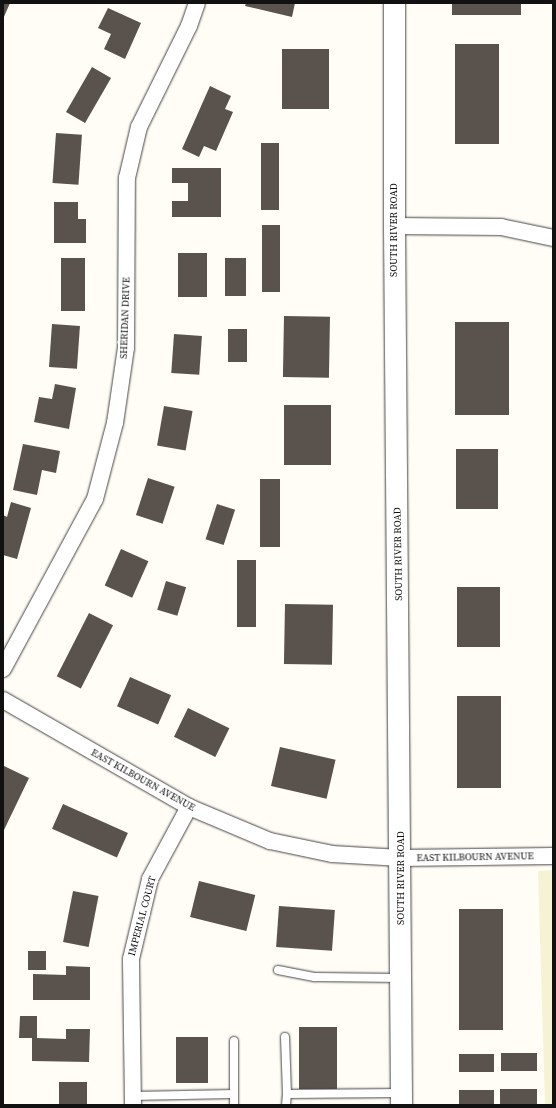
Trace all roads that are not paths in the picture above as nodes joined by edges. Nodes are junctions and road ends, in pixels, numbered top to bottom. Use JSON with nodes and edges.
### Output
{"nodes":[{"id":1,"x":197,"y":3,"type":"edge"},
{"id":2,"x":394,"y":3,"type":"edge"},
{"id":3,"x":394,"y":226,"type":"junction"},
{"id":4,"x":553,"y":238,"type":"edge"},
{"id":5,"x":3,"y":669,"type":"edge"},
{"id":6,"x":3,"y":700,"type":"edge"},
{"id":7,"x":189,"y":808,"type":"junction"},
{"id":8,"x":553,"y":856,"type":"edge"},
{"id":9,"x":401,"y":858,"type":"junction"},
{"id":10,"x":278,"y":970,"type":"dead end"},
{"id":11,"x":401,"y":978,"type":"junction"},
{"id":12,"x":285,"y":1037,"type":"dead end"},
{"id":13,"x":234,"y":1040,"type":"dead end"},
{"id":14,"x":234,"y":1094,"type":"junction"},
{"id":15,"x":286,"y":1094,"type":"junction"},
{"id":16,"x":402,"y":1099,"type":"edge"},
{"id":17,"x":132,"y":1100,"type":"edge"},
{"id":18,"x":234,"y":1105,"type":"edge"},
{"id":19,"x":286,"y":1105,"type":"edge"}],
"edges":[{"from":1,"to":5,"type":"street","name":"SHERIDAN DRIVE"},
{"from":2,"to":3,"type":"street","name":"SOUTH RIVER ROAD"},
{"from":3,"to":4,"type":"street"},
{"from":3,"to":9,"type":"street","name":"SOUTH RIVER ROAD"},
{"from":6,"to":7,"type":"street","name":"EAST KILBOURN AVENUE"},
{"from":7,"to":9,"type":"street","name":"EAST KILBOURN AVENUE"},
{"from":7,"to":17,"type":"street","name":"IMPERIAL COURT"},
{"from":8,"to":9,"type":"street","name":"EAST KILBOURN AVENUE"},
{"from":9,"to":11,"type":"street","name":"SOUTH RIVER ROAD"},
{"from":10,"to":11,"type":"lane"},
{"from":11,"to":16,"type":"street","name":"SOUTH RIVER ROAD"},
{"from":12,"to":15,"type":"lane"},
{"from":13,"to":14,"type":"lane"},
{"from":14,"to":17,"type":"lane"},
{"from":14,"to":18,"type":"lane"},
{"from":15,"to":16,"type":"lane"},
{"from":15,"to":19,"type":"lane"}]}
